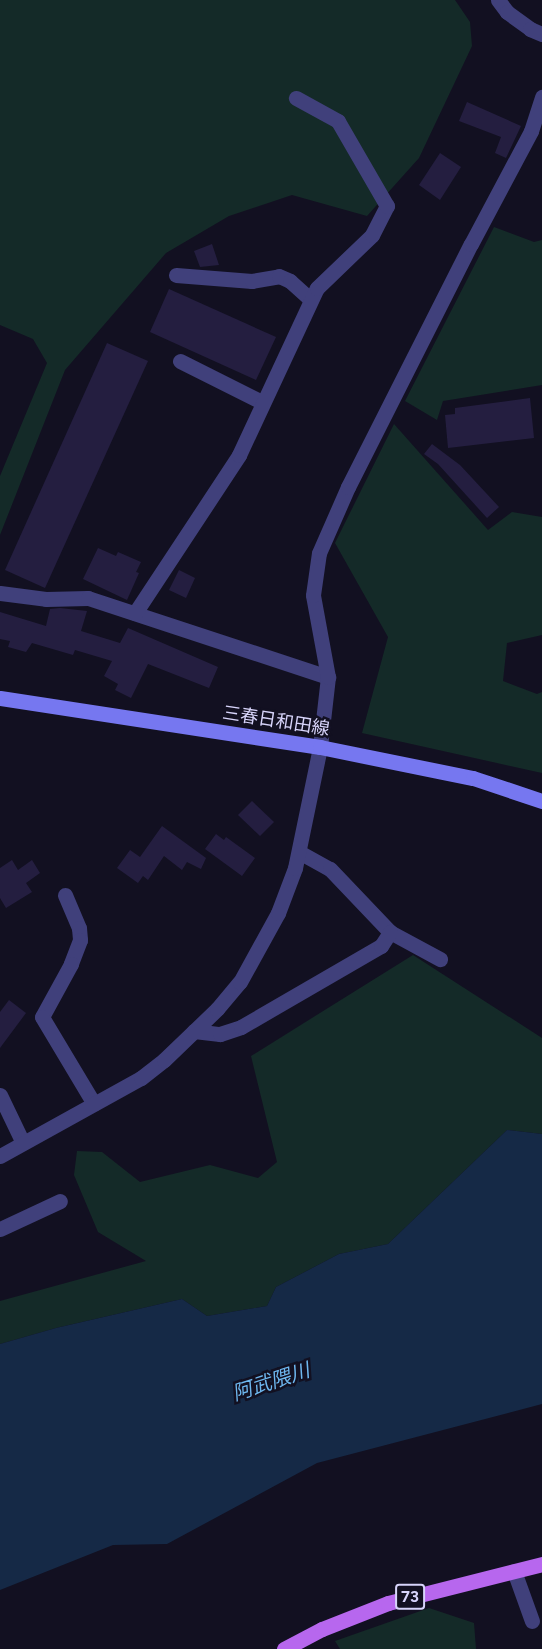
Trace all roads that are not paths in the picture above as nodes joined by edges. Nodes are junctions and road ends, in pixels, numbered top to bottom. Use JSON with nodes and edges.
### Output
{"nodes":[{"id":1,"x":498,"y":0,"type":"edge"},
{"id":2,"x":542,"y":34,"type":"edge"},
{"id":3,"x":542,"y":97,"type":"edge"},
{"id":4,"x":296,"y":98,"type":"dead end"},
{"id":5,"x":176,"y":275,"type":"dead end"},
{"id":6,"x":311,"y":300,"type":"junction"},
{"id":7,"x":180,"y":361,"type":"dead end"},
{"id":8,"x":262,"y":402,"type":"junction"},
{"id":9,"x":0,"y":593,"type":"edge"},
{"id":10,"x":135,"y":613,"type":"junction"},
{"id":11,"x":328,"y":677,"type":"junction"},
{"id":12,"x":0,"y":698,"type":"edge"},
{"id":13,"x":320,"y":747,"type":"junction"},
{"id":14,"x":542,"y":801,"type":"edge"},
{"id":15,"x":299,"y":852,"type":"junction"},
{"id":16,"x":65,"y":895,"type":"dead end"},
{"id":17,"x":390,"y":932,"type":"junction"},
{"id":18,"x":440,"y":959,"type":"dead end"},
{"id":19,"x":194,"y":1032,"type":"junction"},
{"id":20,"x":0,"y":1095,"type":"edge"},
{"id":21,"x":94,"y":1104,"type":"junction"},
{"id":22,"x":23,"y":1143,"type":"junction"},
{"id":23,"x":0,"y":1156,"type":"edge"},
{"id":24,"x":60,"y":1200,"type":"dead end"},
{"id":25,"x":0,"y":1229,"type":"edge"},
{"id":26,"x":542,"y":1564,"type":"edge"},
{"id":27,"x":514,"y":1570,"type":"junction"},
{"id":28,"x":532,"y":1620,"type":"dead end"},
{"id":29,"x":284,"y":1649,"type":"edge"}],
"edges":[{"from":1,"to":2,"type":"street"},
{"from":3,"to":11,"type":"street"},
{"from":4,"to":6,"type":"street"},
{"from":5,"to":6,"type":"street"},
{"from":6,"to":8,"type":"street"},
{"from":7,"to":8,"type":"street"},
{"from":8,"to":10,"type":"street"},
{"from":9,"to":10,"type":"street"},
{"from":10,"to":11,"type":"street"},
{"from":11,"to":13,"type":"street"},
{"from":12,"to":13,"type":"main road","name":"三春日和田線"},
{"from":13,"to":14,"type":"main road","name":"三春日和田線"},
{"from":13,"to":15,"type":"street"},
{"from":15,"to":17,"type":"street"},
{"from":15,"to":19,"type":"street"},
{"from":16,"to":21,"type":"street"},
{"from":17,"to":18,"type":"street"},
{"from":17,"to":19,"type":"street"},
{"from":19,"to":21,"type":"street"},
{"from":20,"to":22,"type":"street"},
{"from":21,"to":22,"type":"street"},
{"from":22,"to":23,"type":"street"},
{"from":24,"to":25,"type":"street"},
{"from":26,"to":27,"type":"main road","number":"73"},
{"from":27,"to":28,"type":"street"},
{"from":27,"to":29,"type":"main road","number":"73"}]}
